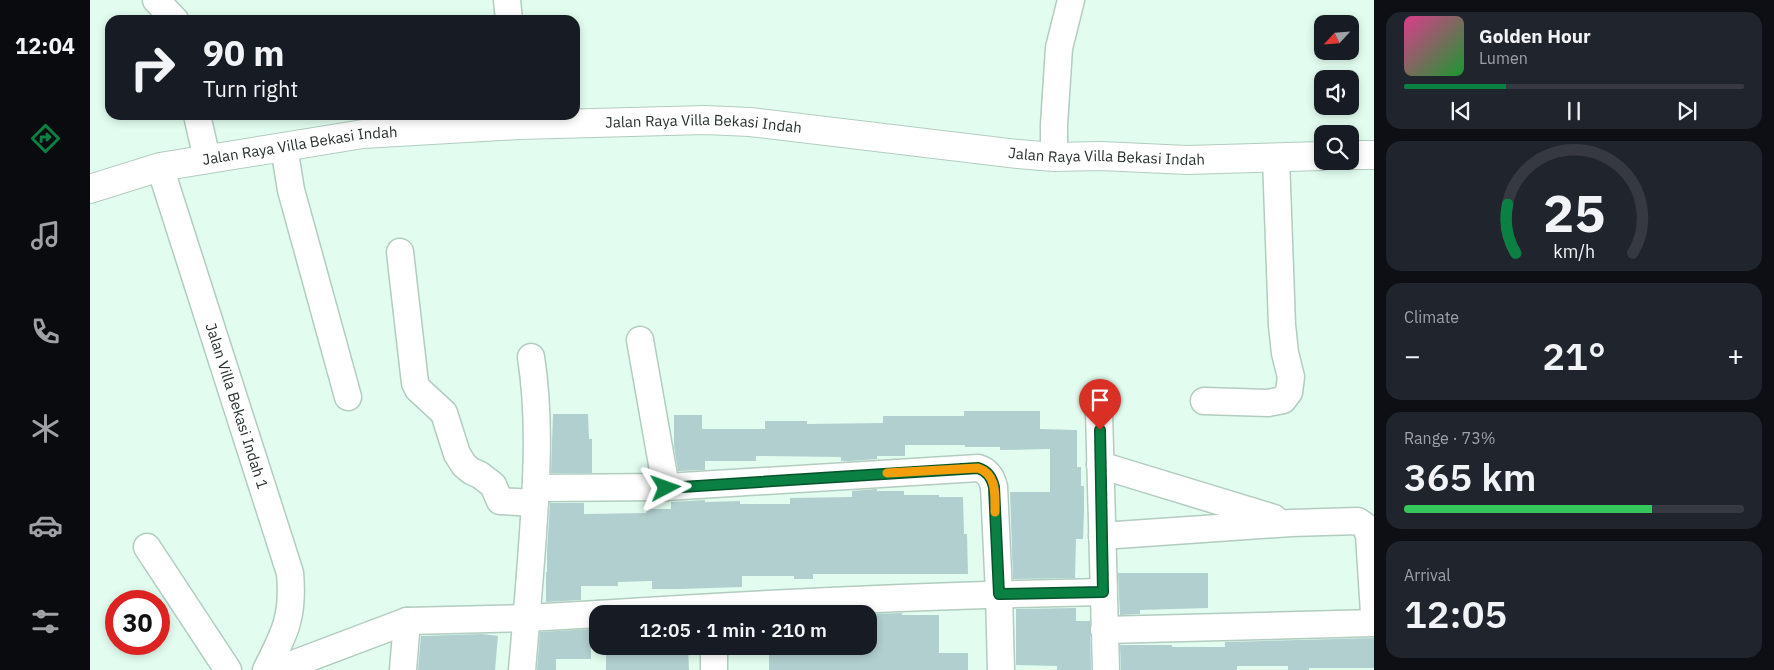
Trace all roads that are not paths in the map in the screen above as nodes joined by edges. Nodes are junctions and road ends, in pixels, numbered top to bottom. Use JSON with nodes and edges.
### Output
{"nodes":[{"id":1,"x":156,"y":0,"type":"edge"},
{"id":2,"x":506,"y":0,"type":"edge"},
{"id":3,"x":1070,"y":0,"type":"edge"},
{"id":4,"x":170,"y":15,"type":"edge"},
{"id":5,"x":508,"y":15,"type":"edge"},
{"id":6,"x":198,"y":120,"type":"edge"},
{"id":7,"x":519,"y":120,"type":"edge"},
{"id":8,"x":284,"y":147,"type":"junction"},
{"id":9,"x":1359,"y":155,"type":"edge"},
{"id":10,"x":1374,"y":155,"type":"edge"},
{"id":11,"x":1314,"y":156,"type":"edge"},
{"id":12,"x":1054,"y":157,"type":"junction"},
{"id":13,"x":207,"y":158,"type":"junction"},
{"id":14,"x":1276,"y":158,"type":"junction"},
{"id":15,"x":160,"y":167,"type":"junction"},
{"id":16,"x":90,"y":189,"type":"edge"},
{"id":17,"x":400,"y":252,"type":"dead end"},
{"id":18,"x":640,"y":340,"type":"dead end"},
{"id":19,"x":532,"y":357,"type":"dead end"},
{"id":20,"x":348,"y":396,"type":"dead end"},
{"id":21,"x":1204,"y":401,"type":"dead end"},
{"id":22,"x":1099,"y":412,"type":"dead end"},
{"id":23,"x":1100,"y":465,"type":"junction"},
{"id":24,"x":666,"y":488,"type":"junction"},
{"id":25,"x":1191,"y":493,"type":"junction"},
{"id":26,"x":536,"y":496,"type":"junction"},
{"id":27,"x":1291,"y":523,"type":"junction"},
{"id":28,"x":1189,"y":530,"type":"junction"},
{"id":29,"x":1102,"y":536,"type":"junction"},
{"id":30,"x":147,"y":547,"type":"dead end"},
{"id":31,"x":1103,"y":592,"type":"junction"},
{"id":32,"x":999,"y":594,"type":"junction"},
{"id":33,"x":803,"y":605,"type":"edge"},
{"id":34,"x":1374,"y":613,"type":"edge"},
{"id":35,"x":589,"y":615,"type":"edge"},
{"id":36,"x":527,"y":618,"type":"junction"},
{"id":37,"x":407,"y":621,"type":"junction"},
{"id":38,"x":1374,"y":623,"type":"edge"},
{"id":39,"x":1104,"y":630,"type":"junction"},
{"id":40,"x":714,"y":655,"type":"edge"},
{"id":41,"x":277,"y":665,"type":"edge"},
{"id":42,"x":228,"y":670,"type":"edge"},
{"id":43,"x":403,"y":670,"type":"edge"},
{"id":44,"x":522,"y":670,"type":"edge"},
{"id":45,"x":714,"y":670,"type":"edge"},
{"id":46,"x":1000,"y":670,"type":"edge"},
{"id":47,"x":1106,"y":670,"type":"edge"}],
"edges":[{"from":1,"to":4,"type":"street"},
{"from":2,"to":5,"type":"street"},
{"from":3,"to":12,"type":"street"},
{"from":6,"to":13,"type":"street"},
{"from":7,"to":8,"type":"main road","name":"Jalan Raya Villa Bekasi Indah"},
{"from":7,"to":12,"type":"main road","name":"Jalan Raya Villa Bekasi Indah"},
{"from":8,"to":13,"type":"main road","name":"Jalan Raya Villa Bekasi Indah"},
{"from":8,"to":20,"type":"street"},
{"from":9,"to":10,"type":"main road"},
{"from":11,"to":14,"type":"main road","name":"Jalan Raya Villa Bekasi Indah"},
{"from":12,"to":14,"type":"main road","name":"Jalan Raya Villa Bekasi Indah"},
{"from":13,"to":15,"type":"main road","name":"Jalan Raya Villa Bekasi Indah"},
{"from":14,"to":21,"type":"street"},
{"from":15,"to":16,"type":"main road","name":"Jalan Raya Villa Bekasi Indah"},
{"from":15,"to":41,"type":"street","name":"Jalan Villa Bekasi Indah 1"},
{"from":17,"to":26,"type":"street"},
{"from":18,"to":24,"type":"street"},
{"from":19,"to":26,"type":"street"},
{"from":22,"to":23,"type":"street"},
{"from":23,"to":25,"type":"street"},
{"from":23,"to":29,"type":"street"},
{"from":24,"to":26,"type":"street"},
{"from":24,"to":32,"type":"street"},
{"from":25,"to":27,"type":"street"},
{"from":25,"to":28,"type":"street"},
{"from":26,"to":36,"type":"street"},
{"from":27,"to":28,"type":"street"},
{"from":27,"to":34,"type":"street"},
{"from":28,"to":29,"type":"street"},
{"from":29,"to":31,"type":"street"},
{"from":30,"to":42,"type":"street"},
{"from":31,"to":32,"type":"street"},
{"from":31,"to":39,"type":"street"},
{"from":32,"to":33,"type":"street"},
{"from":32,"to":46,"type":"street"},
{"from":35,"to":36,"type":"street"},
{"from":36,"to":37,"type":"street"},
{"from":36,"to":44,"type":"street"},
{"from":37,"to":41,"type":"street"},
{"from":37,"to":43,"type":"street"},
{"from":38,"to":39,"type":"street"},
{"from":39,"to":47,"type":"street"},
{"from":40,"to":45,"type":"street"}]}
